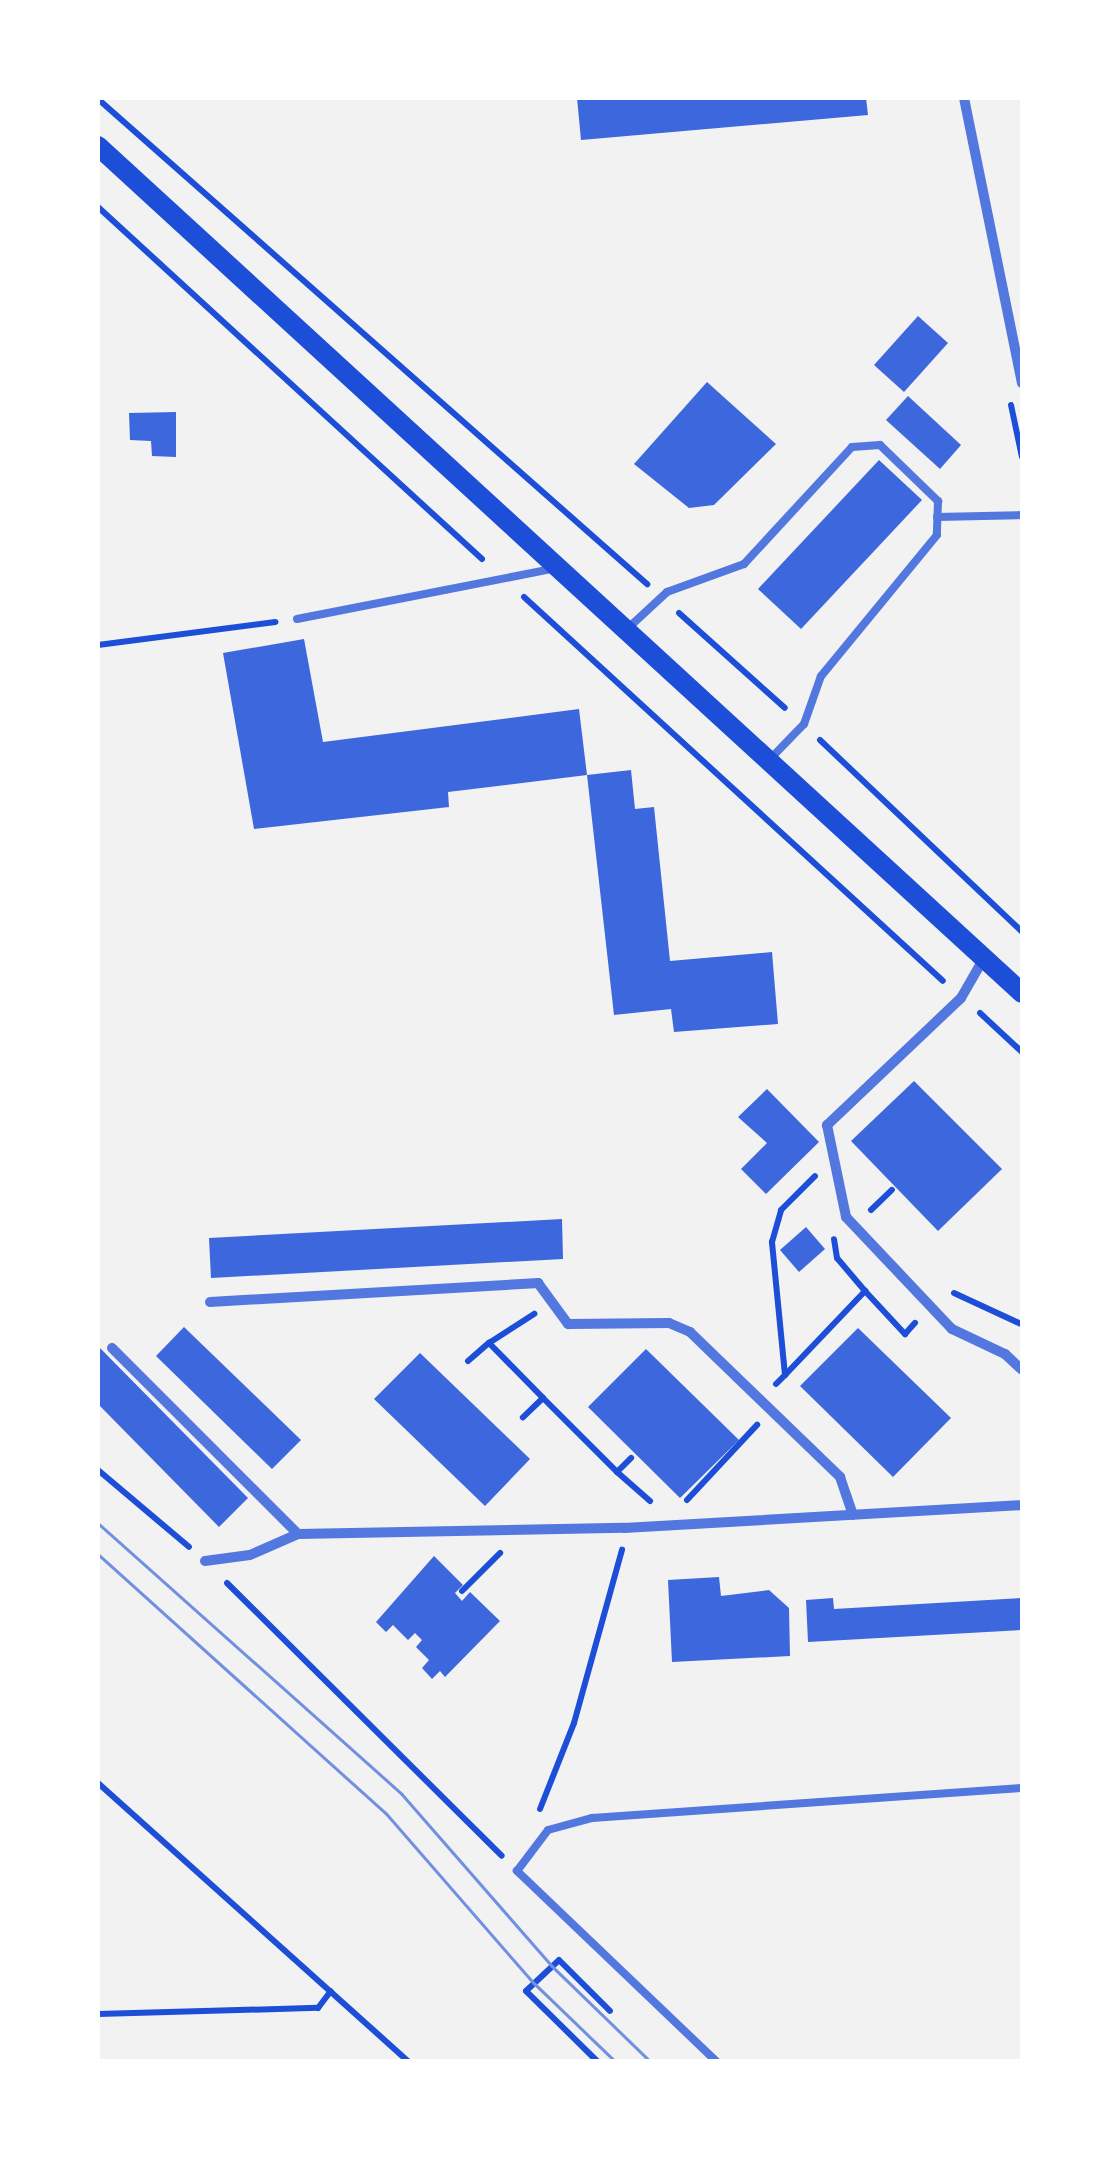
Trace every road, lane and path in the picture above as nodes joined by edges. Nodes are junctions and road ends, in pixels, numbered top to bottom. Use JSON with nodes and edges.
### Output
{"nodes":[{"id":1,"x":964,"y":98,"type":"edge"},
{"id":2,"x":98,"y":99,"type":"edge"},
{"id":3,"x":98,"y":146,"type":"edge"},
{"id":4,"x":98,"y":207,"type":"edge"},
{"id":5,"x":1022,"y":383,"type":"edge"},
{"id":6,"x":1022,"y":514,"type":"edge"},
{"id":7,"x":938,"y":518,"type":"junction"},
{"id":8,"x":556,"y":568,"type":"junction"},
{"id":9,"x":505,"y":580,"type":"junction"},
{"id":10,"x":661,"y":597,"type":"junction"},
{"id":11,"x":297,"y":619,"type":"joint"},
{"id":12,"x":625,"y":631,"type":"junction"},
{"id":13,"x":98,"y":645,"type":"edge"},
{"id":14,"x":804,"y":724,"type":"junction"},
{"id":15,"x":768,"y":761,"type":"junction"},
{"id":16,"x":1022,"y":932,"type":"edge"},
{"id":17,"x":985,"y":958,"type":"junction"},
{"id":18,"x":1022,"y":992,"type":"edge"},
{"id":19,"x":961,"y":998,"type":"junction"},
{"id":20,"x":1022,"y":1052,"type":"edge"},
{"id":21,"x":825,"y":1182,"type":"dead end"},
{"id":22,"x":831,"y":1220,"type":"dead end"},
{"id":23,"x":947,"y":1290,"type":"dead end"},
{"id":24,"x":210,"y":1302,"type":"dead end"},
{"id":25,"x":552,"y":1306,"type":"junction"},
{"id":26,"x":1022,"y":1324,"type":"edge"},
{"id":27,"x":489,"y":1343,"type":"junction"},
{"id":28,"x":112,"y":1348,"type":"dead end"},
{"id":29,"x":468,"y":1361,"type":"dead end"},
{"id":30,"x":1022,"y":1370,"type":"edge"},
{"id":31,"x":785,"y":1375,"type":"junction"},
{"id":32,"x":543,"y":1398,"type":"junction"},
{"id":33,"x":771,"y":1411,"type":"junction"},
{"id":34,"x":523,"y":1418,"type":"dead end"},
{"id":35,"x":630,"y":1458,"type":"dead end"},
{"id":36,"x":98,"y":1470,"type":"edge"},
{"id":37,"x":617,"y":1472,"type":"junction"},
{"id":38,"x":1022,"y":1504,"type":"edge"},
{"id":39,"x":682,"y":1505,"type":"dead end"},
{"id":40,"x":656,"y":1507,"type":"dead end"},
{"id":41,"x":853,"y":1515,"type":"junction"},
{"id":42,"x":624,"y":1528,"type":"junction"},
{"id":43,"x":503,"y":1532,"type":"junction"},
{"id":44,"x":298,"y":1534,"type":"junction"},
{"id":45,"x":205,"y":1562,"type":"junction"},
{"id":46,"x":462,"y":1591,"type":"dead end"},
{"id":47,"x":98,"y":1783,"type":"edge"},
{"id":48,"x":1022,"y":1788,"type":"edge"},
{"id":49,"x":538,"y":1813,"type":"dead end"},
{"id":50,"x":518,"y":1871,"type":"junction"},
{"id":51,"x":331,"y":1992,"type":"junction"},
{"id":52,"x":610,"y":2010,"type":"dead end"},
{"id":53,"x":98,"y":2014,"type":"edge"},
{"id":54,"x":408,"y":2062,"type":"edge"},
{"id":55,"x":598,"y":2062,"type":"edge"},
{"id":56,"x":717,"y":2062,"type":"edge"}],
"edges":[{"from":1,"to":5,"type":"street"},
{"from":2,"to":10,"type":"path"},
{"from":3,"to":8,"type":"main road"},
{"from":4,"to":9,"type":"path"},
{"from":6,"to":7,"type":"lane"},
{"from":7,"to":10,"type":"lane"},
{"from":7,"to":14,"type":"lane"},
{"from":8,"to":9,"type":"lane"},
{"from":8,"to":12,"type":"main road"},
{"from":9,"to":11,"type":"lane"},
{"from":9,"to":19,"type":"path"},
{"from":10,"to":12,"type":"lane"},
{"from":10,"to":14,"type":"path"},
{"from":11,"to":13,"type":"path"},
{"from":12,"to":15,"type":"main road"},
{"from":14,"to":15,"type":"lane"},
{"from":14,"to":16,"type":"path"},
{"from":15,"to":17,"type":"main road"},
{"from":17,"to":18,"type":"main road"},
{"from":17,"to":19,"type":"street"},
{"from":19,"to":20,"type":"path"},
{"from":19,"to":30,"type":"street"},
{"from":21,"to":31,"type":"path"},
{"from":22,"to":31,"type":"path"},
{"from":23,"to":26,"type":"path"},
{"from":24,"to":25,"type":"street"},
{"from":25,"to":27,"type":"path"},
{"from":25,"to":33,"type":"street"},
{"from":27,"to":29,"type":"path"},
{"from":27,"to":32,"type":"path"},
{"from":28,"to":44,"type":"street"},
{"from":31,"to":33,"type":"path"},
{"from":32,"to":34,"type":"path"},
{"from":32,"to":37,"type":"path"},
{"from":33,"to":39,"type":"path"},
{"from":33,"to":41,"type":"street"},
{"from":35,"to":37,"type":"path"},
{"from":36,"to":45,"type":"path"},
{"from":37,"to":40,"type":"path"},
{"from":38,"to":41,"type":"street"},
{"from":41,"to":42,"type":"street"},
{"from":42,"to":43,"type":"street"},
{"from":42,"to":49,"type":"path"},
{"from":43,"to":44,"type":"street"},
{"from":43,"to":46,"type":"path"},
{"from":44,"to":45,"type":"street"},
{"from":45,"to":50,"type":"path"},
{"from":47,"to":51,"type":"path"},
{"from":48,"to":50,"type":"lane"},
{"from":50,"to":56,"type":"lane"},
{"from":51,"to":53,"type":"path"},
{"from":51,"to":54,"type":"path"},
{"from":52,"to":55,"type":"path"}]}
